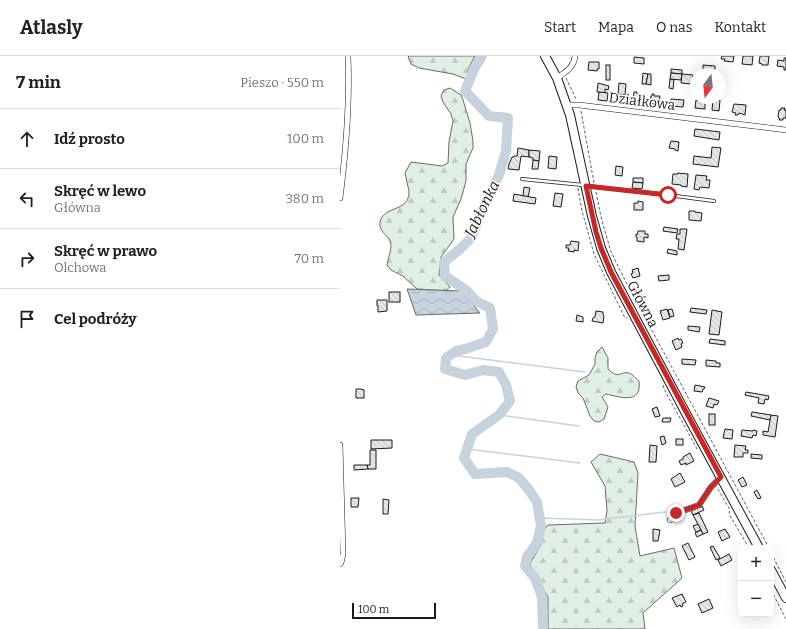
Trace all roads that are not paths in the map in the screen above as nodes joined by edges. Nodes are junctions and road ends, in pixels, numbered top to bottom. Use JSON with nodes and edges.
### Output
{"nodes":[{"id":1,"x":348,"y":56,"type":"edge"},
{"id":2,"x":545,"y":56,"type":"edge"},
{"id":3,"x":575,"y":56,"type":"edge"},
{"id":4,"x":560,"y":76,"type":"junction"},
{"id":5,"x":567,"y":105,"type":"junction"},
{"id":6,"x":786,"y":130,"type":"edge"},
{"id":7,"x":522,"y":179,"type":"dead end"},
{"id":8,"x":586,"y":186,"type":"junction"},
{"id":9,"x":340,"y":198,"type":"edge"},
{"id":10,"x":714,"y":201,"type":"dead end"},
{"id":11,"x":340,"y":445,"type":"edge"},
{"id":12,"x":721,"y":477,"type":"junction"},
{"id":13,"x":670,"y":520,"type":"dead end"},
{"id":14,"x":757,"y":545,"type":"edge"},
{"id":15,"x":340,"y":564,"type":"edge"},
{"id":16,"x":774,"y":576,"type":"edge"},
{"id":17,"x":786,"y":598,"type":"edge"}],
"edges":[{"from":1,"to":9,"type":"street"},
{"from":2,"to":4,"type":"main road","name":"Główna"},
{"from":3,"to":4,"type":"street"},
{"from":4,"to":5,"type":"main road","name":"Główna"},
{"from":5,"to":6,"type":"street","name":"Działkowa"},
{"from":5,"to":8,"type":"main road","name":"Główna"},
{"from":7,"to":8,"type":"lane"},
{"from":8,"to":10,"type":"lane"},
{"from":8,"to":12,"type":"main road","name":"Główna"},
{"from":11,"to":15,"type":"street"},
{"from":12,"to":13,"type":"street"},
{"from":12,"to":14,"type":"main road","name":"Główna"},
{"from":16,"to":17,"type":"main road"}]}
